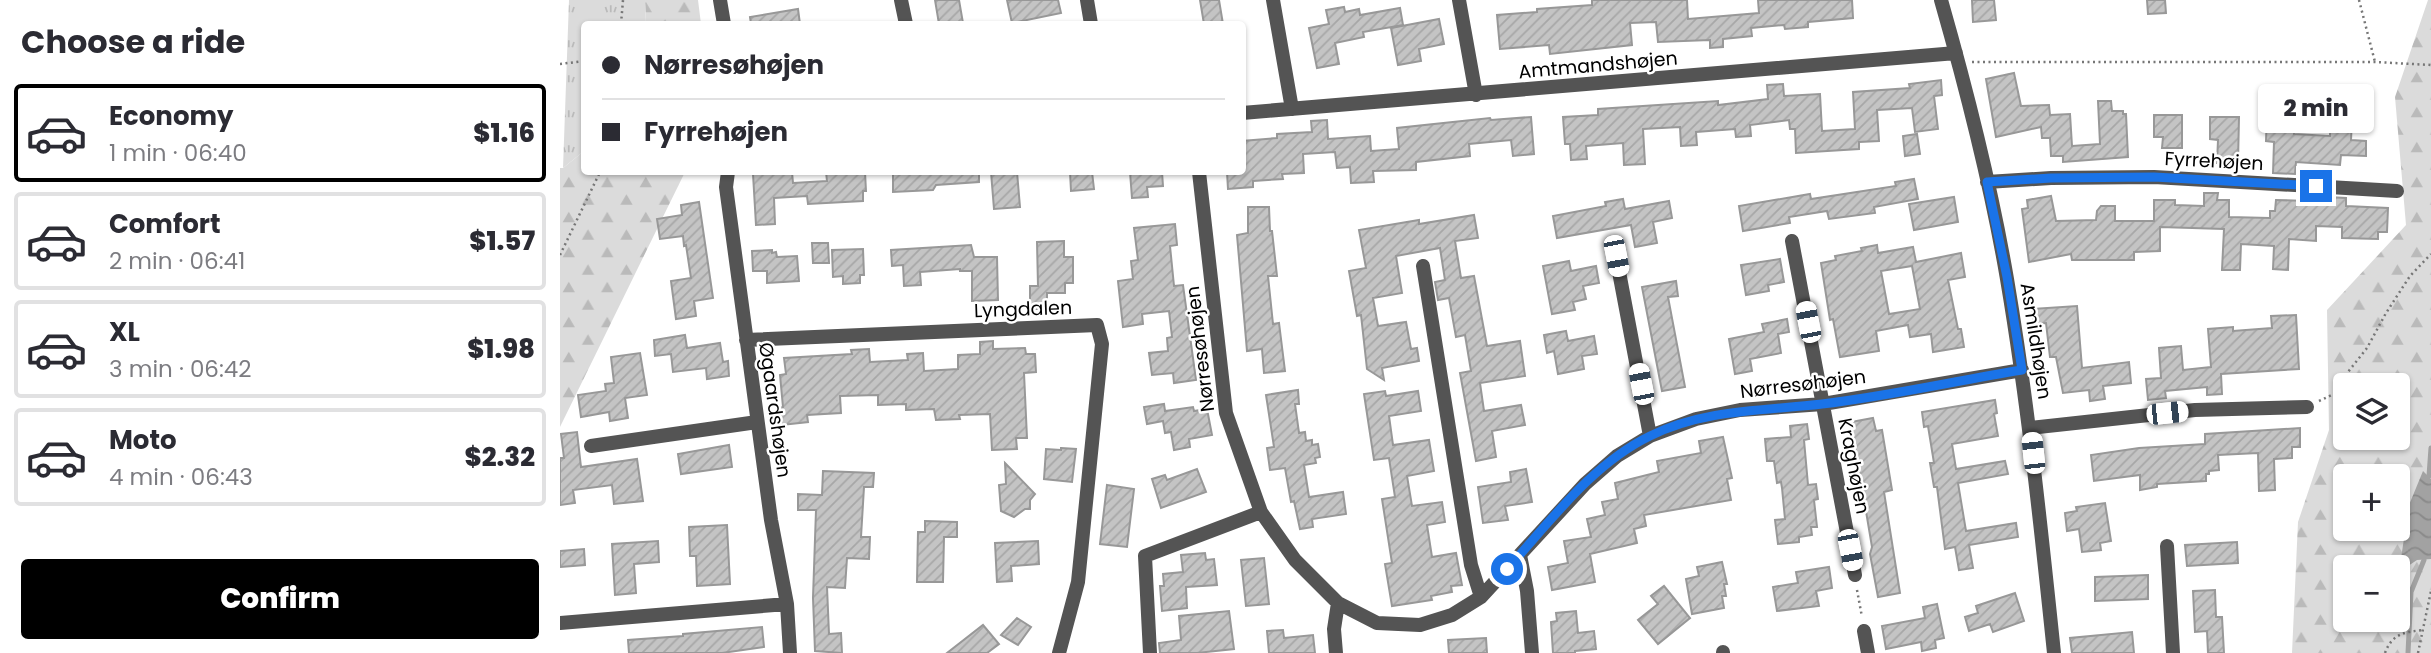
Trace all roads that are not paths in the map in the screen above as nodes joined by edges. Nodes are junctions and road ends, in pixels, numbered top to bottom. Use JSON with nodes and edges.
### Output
{"nodes":[{"id":1,"x":720,"y":0,"type":"edge"},
{"id":2,"x":901,"y":0,"type":"edge"},
{"id":3,"x":1087,"y":0,"type":"edge"},
{"id":4,"x":1272,"y":0,"type":"edge"},
{"id":5,"x":1459,"y":0,"type":"edge"},
{"id":6,"x":1941,"y":0,"type":"edge"},
{"id":7,"x":724,"y":21,"type":"edge"},
{"id":8,"x":905,"y":21,"type":"edge"},
{"id":9,"x":1090,"y":21,"type":"edge"},
{"id":10,"x":1956,"y":58,"type":"junction"},
{"id":11,"x":1476,"y":95,"type":"junction"},
{"id":12,"x":1292,"y":109,"type":"junction"},
{"id":13,"x":1246,"y":114,"type":"edge"},
{"id":14,"x":728,"y":175,"type":"edge"},
{"id":15,"x":1199,"y":175,"type":"edge"},
{"id":16,"x":1987,"y":182,"type":"junction"},
{"id":17,"x":2397,"y":191,"type":"dead end"},
{"id":18,"x":1792,"y":241,"type":"dead end"},
{"id":19,"x":1616,"y":256,"type":"dead end"},
{"id":20,"x":1423,"y":266,"type":"dead end"},
{"id":21,"x":746,"y":340,"type":"junction"},
{"id":22,"x":2022,"y":370,"type":"junction"},
{"id":23,"x":1823,"y":404,"type":"junction"},
{"id":24,"x":2307,"y":407,"type":"dead end"},
{"id":25,"x":757,"y":422,"type":"junction"},
{"id":26,"x":2030,"y":428,"type":"junction"},
{"id":27,"x":1650,"y":436,"type":"junction"},
{"id":28,"x":591,"y":446,"type":"dead end"},
{"id":29,"x":1261,"y":512,"type":"junction"},
{"id":30,"x":2167,"y":546,"type":"dead end"},
{"id":31,"x":1520,"y":555,"type":"junction"},
{"id":32,"x":1855,"y":575,"type":"road end"},
{"id":33,"x":1481,"y":597,"type":"junction"},
{"id":34,"x":1338,"y":603,"type":"junction"},
{"id":35,"x":787,"y":604,"type":"junction"},
{"id":36,"x":560,"y":623,"type":"edge"},
{"id":37,"x":1864,"y":631,"type":"road end"},
{"id":38,"x":790,"y":653,"type":"edge"},
{"id":39,"x":1059,"y":653,"type":"edge"},
{"id":40,"x":1150,"y":653,"type":"edge"},
{"id":41,"x":1336,"y":653,"type":"edge"},
{"id":42,"x":1532,"y":653,"type":"edge"},
{"id":43,"x":1868,"y":653,"type":"edge"},
{"id":44,"x":2054,"y":653,"type":"edge"},
{"id":45,"x":2173,"y":653,"type":"edge"}],
"edges":[{"from":1,"to":7,"type":"street"},
{"from":2,"to":8,"type":"street"},
{"from":3,"to":9,"type":"street"},
{"from":4,"to":12,"type":"street"},
{"from":5,"to":11,"type":"street"},
{"from":6,"to":10,"type":"street","name":"Asmildhøjen"},
{"from":10,"to":11,"type":"street","name":"Amtmandshøjen"},
{"from":10,"to":16,"type":"street","name":"Asmildhøjen"},
{"from":11,"to":12,"type":"street","name":"Amtmandshøjen"},
{"from":12,"to":13,"type":"street","name":"Amtmandshøjen"},
{"from":14,"to":21,"type":"street","name":"Øgaardshøjen"},
{"from":15,"to":29,"type":"street","name":"Nørresøhøjen"},
{"from":16,"to":17,"type":"street","name":"Fyrrehøjen"},
{"from":16,"to":22,"type":"street","name":"Asmildhøjen"},
{"from":18,"to":23,"type":"street","name":"Kraghøjen"},
{"from":19,"to":27,"type":"street"},
{"from":20,"to":33,"type":"street"},
{"from":21,"to":25,"type":"street","name":"Øgaardshøjen"},
{"from":21,"to":39,"type":"street","name":"Lyngdalen"},
{"from":22,"to":23,"type":"street","name":"Nørresøhøjen"},
{"from":22,"to":26,"type":"street","name":"Asmildhøjen"},
{"from":23,"to":27,"type":"street","name":"Nørresøhøjen"},
{"from":23,"to":32,"type":"street","name":"Kraghøjen"},
{"from":24,"to":26,"type":"street"},
{"from":25,"to":28,"type":"street"},
{"from":25,"to":35,"type":"street","name":"Øgaardshøjen"},
{"from":26,"to":44,"type":"street","name":"Asmildhøjen"},
{"from":27,"to":31,"type":"street","name":"Nørresøhøjen"},
{"from":29,"to":34,"type":"street","name":"Nørresøhøjen"},
{"from":29,"to":40,"type":"street"},
{"from":30,"to":45,"type":"street"},
{"from":31,"to":33,"type":"street","name":"Nørresøhøjen"},
{"from":31,"to":42,"type":"street"},
{"from":33,"to":34,"type":"street","name":"Nørresøhøjen"},
{"from":34,"to":41,"type":"street"},
{"from":35,"to":36,"type":"street"},
{"from":35,"to":38,"type":"street","name":"Øgaardshøjen"},
{"from":37,"to":43,"type":"street"}]}
